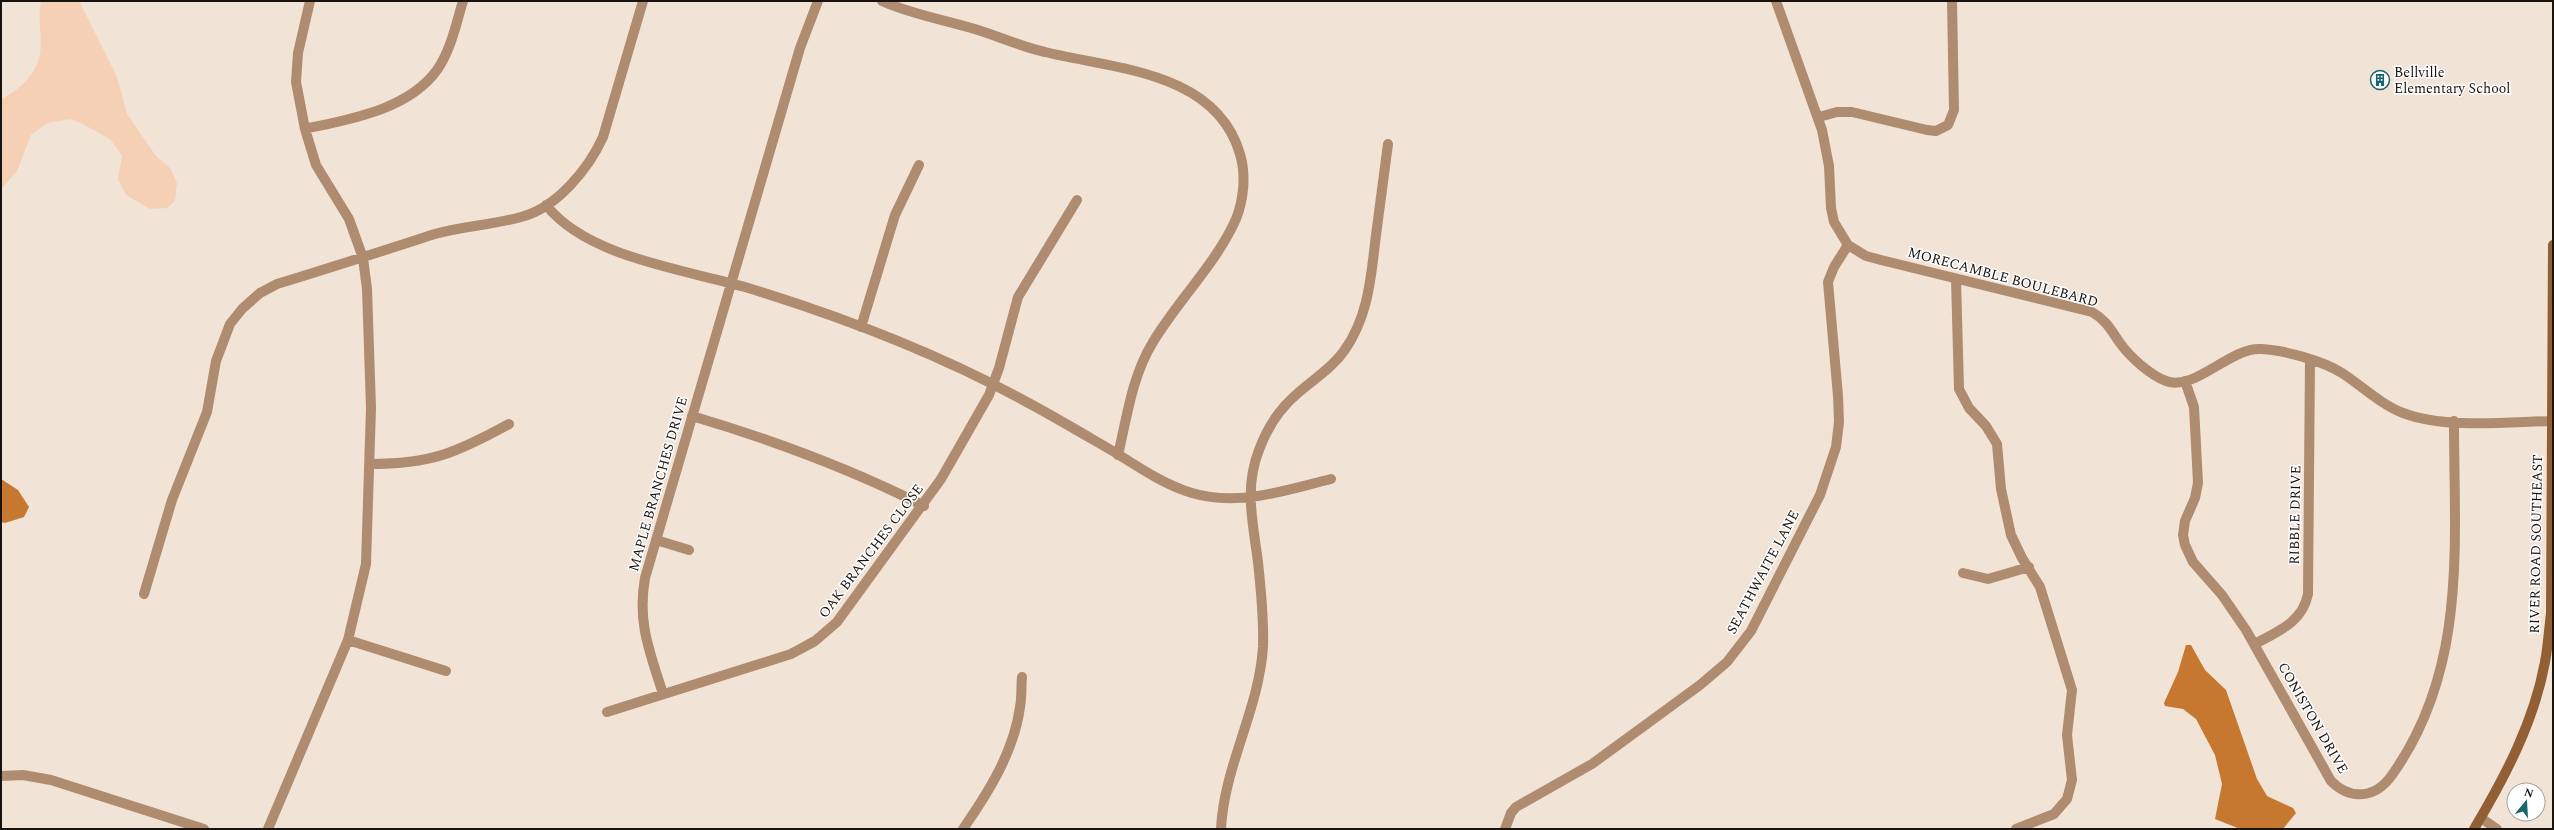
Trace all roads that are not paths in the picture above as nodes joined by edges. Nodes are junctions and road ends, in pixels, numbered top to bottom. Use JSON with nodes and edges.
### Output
{"nodes":[{"id":1,"x":310,"y":1,"type":"edge"},
{"id":2,"x":463,"y":1,"type":"edge"},
{"id":3,"x":643,"y":1,"type":"edge"},
{"id":4,"x":818,"y":1,"type":"edge"},
{"id":5,"x":882,"y":1,"type":"edge"},
{"id":6,"x":1776,"y":1,"type":"edge"},
{"id":7,"x":1952,"y":1,"type":"edge"},
{"id":8,"x":1819,"y":117,"type":"junction"},
{"id":9,"x":305,"y":129,"type":"junction"},
{"id":10,"x":1388,"y":144,"type":"dead end"},
{"id":11,"x":919,"y":165,"type":"dead end"},
{"id":12,"x":1077,"y":200,"type":"dead end"},
{"id":13,"x":546,"y":205,"type":"junction"},
{"id":14,"x":1848,"y":244,"type":"junction"},
{"id":15,"x":2553,"y":245,"type":"edge"},
{"id":16,"x":363,"y":258,"type":"junction"},
{"id":17,"x":1956,"y":279,"type":"junction"},
{"id":18,"x":731,"y":283,"type":"junction"},
{"id":19,"x":861,"y":327,"type":"junction"},
{"id":20,"x":2310,"y":360,"type":"junction"},
{"id":21,"x":2186,"y":381,"type":"junction"},
{"id":22,"x":993,"y":385,"type":"junction"},
{"id":23,"x":692,"y":416,"type":"junction"},
{"id":24,"x":2454,"y":421,"type":"junction"},
{"id":25,"x":2552,"y":421,"type":"edge"},
{"id":26,"x":509,"y":424,"type":"dead end"},
{"id":27,"x":1118,"y":455,"type":"junction"},
{"id":28,"x":370,"y":464,"type":"junction"},
{"id":29,"x":1331,"y":479,"type":"dead end"},
{"id":30,"x":1249,"y":498,"type":"junction"},
{"id":31,"x":924,"y":506,"type":"junction"},
{"id":32,"x":656,"y":540,"type":"junction"},
{"id":33,"x":689,"y":550,"type":"dead end"},
{"id":34,"x":2029,"y":568,"type":"junction"},
{"id":35,"x":1963,"y":574,"type":"dead end"},
{"id":36,"x":144,"y":594,"type":"dead end"},
{"id":37,"x":348,"y":640,"type":"junction"},
{"id":38,"x":2255,"y":644,"type":"junction"},
{"id":39,"x":446,"y":671,"type":"dead end"},
{"id":40,"x":1022,"y":677,"type":"dead end"},
{"id":41,"x":663,"y":694,"type":"junction"},
{"id":42,"x":607,"y":712,"type":"dead end"},
{"id":43,"x":1,"y":776,"type":"edge"},
{"id":44,"x":2481,"y":818,"type":"junction"},
{"id":45,"x":204,"y":829,"type":"edge"},
{"id":46,"x":268,"y":829,"type":"edge"},
{"id":47,"x":963,"y":829,"type":"edge"},
{"id":48,"x":1221,"y":829,"type":"edge"},
{"id":49,"x":1505,"y":829,"type":"edge"},
{"id":50,"x":2016,"y":829,"type":"edge"},
{"id":51,"x":2474,"y":829,"type":"edge"},
{"id":52,"x":2497,"y":829,"type":"edge"}],
"edges":[{"from":1,"to":9,"type":"street"},
{"from":2,"to":9,"type":"street"},
{"from":3,"to":13,"type":"street"},
{"from":4,"to":18,"type":"street","name":"MAPLE BRANCHES DRIVE"},
{"from":5,"to":27,"type":"street"},
{"from":6,"to":8,"type":"street","name":"MORECAMBLE BOULEBARD"},
{"from":7,"to":8,"type":"street"},
{"from":8,"to":14,"type":"street","name":"MORECAMBLE BOULEBARD"},
{"from":9,"to":16,"type":"street"},
{"from":10,"to":30,"type":"street"},
{"from":11,"to":19,"type":"street"},
{"from":12,"to":22,"type":"street","name":"OAK BRANCHES CLOSE"},
{"from":13,"to":16,"type":"street"},
{"from":13,"to":18,"type":"street"},
{"from":14,"to":17,"type":"street","name":"MORECAMBLE BOULEBARD"},
{"from":14,"to":49,"type":"street","name":"SEATHWAITE LANE"},
{"from":15,"to":25,"type":"main road","name":"RIVER ROAD SOUTHEAST"},
{"from":16,"to":28,"type":"street"},
{"from":16,"to":36,"type":"street"},
{"from":17,"to":21,"type":"street","name":"MORECAMBLE BOULEBARD"},
{"from":17,"to":34,"type":"street"},
{"from":18,"to":19,"type":"street"},
{"from":18,"to":23,"type":"street","name":"MAPLE BRANCHES DRIVE"},
{"from":19,"to":22,"type":"street"},
{"from":20,"to":21,"type":"street","name":"MORECAMBLE BOULEBARD"},
{"from":20,"to":24,"type":"street","name":"MORECAMBLE BOULEBARD"},
{"from":20,"to":38,"type":"street","name":"RIBBLE DRIVE"},
{"from":21,"to":38,"type":"street","name":"CONISTON DRIVE"},
{"from":22,"to":27,"type":"street"},
{"from":22,"to":31,"type":"street","name":"OAK BRANCHES CLOSE"},
{"from":23,"to":31,"type":"street"},
{"from":23,"to":32,"type":"street","name":"MAPLE BRANCHES DRIVE"},
{"from":24,"to":25,"type":"street","name":"MORECAMBLE BOULEBARD"},
{"from":24,"to":38,"type":"street","name":"CONISTON DRIVE"},
{"from":25,"to":44,"type":"main road","name":"RIVER ROAD SOUTHEAST"},
{"from":26,"to":28,"type":"street"},
{"from":27,"to":30,"type":"street"},
{"from":28,"to":37,"type":"street"},
{"from":29,"to":30,"type":"street"},
{"from":30,"to":48,"type":"street"},
{"from":31,"to":41,"type":"street","name":"OAK BRANCHES CLOSE"},
{"from":32,"to":33,"type":"street"},
{"from":32,"to":41,"type":"street","name":"MAPLE BRANCHES DRIVE"},
{"from":34,"to":35,"type":"street"},
{"from":34,"to":50,"type":"street"},
{"from":37,"to":39,"type":"street"},
{"from":37,"to":46,"type":"street"},
{"from":40,"to":47,"type":"street"},
{"from":41,"to":42,"type":"street","name":"OAK BRANCHES CLOSE"},
{"from":43,"to":45,"type":"street"},
{"from":44,"to":51,"type":"main road","name":"RIVER ROAD SOUTHEAST"},
{"from":44,"to":52,"type":"street"}]}
